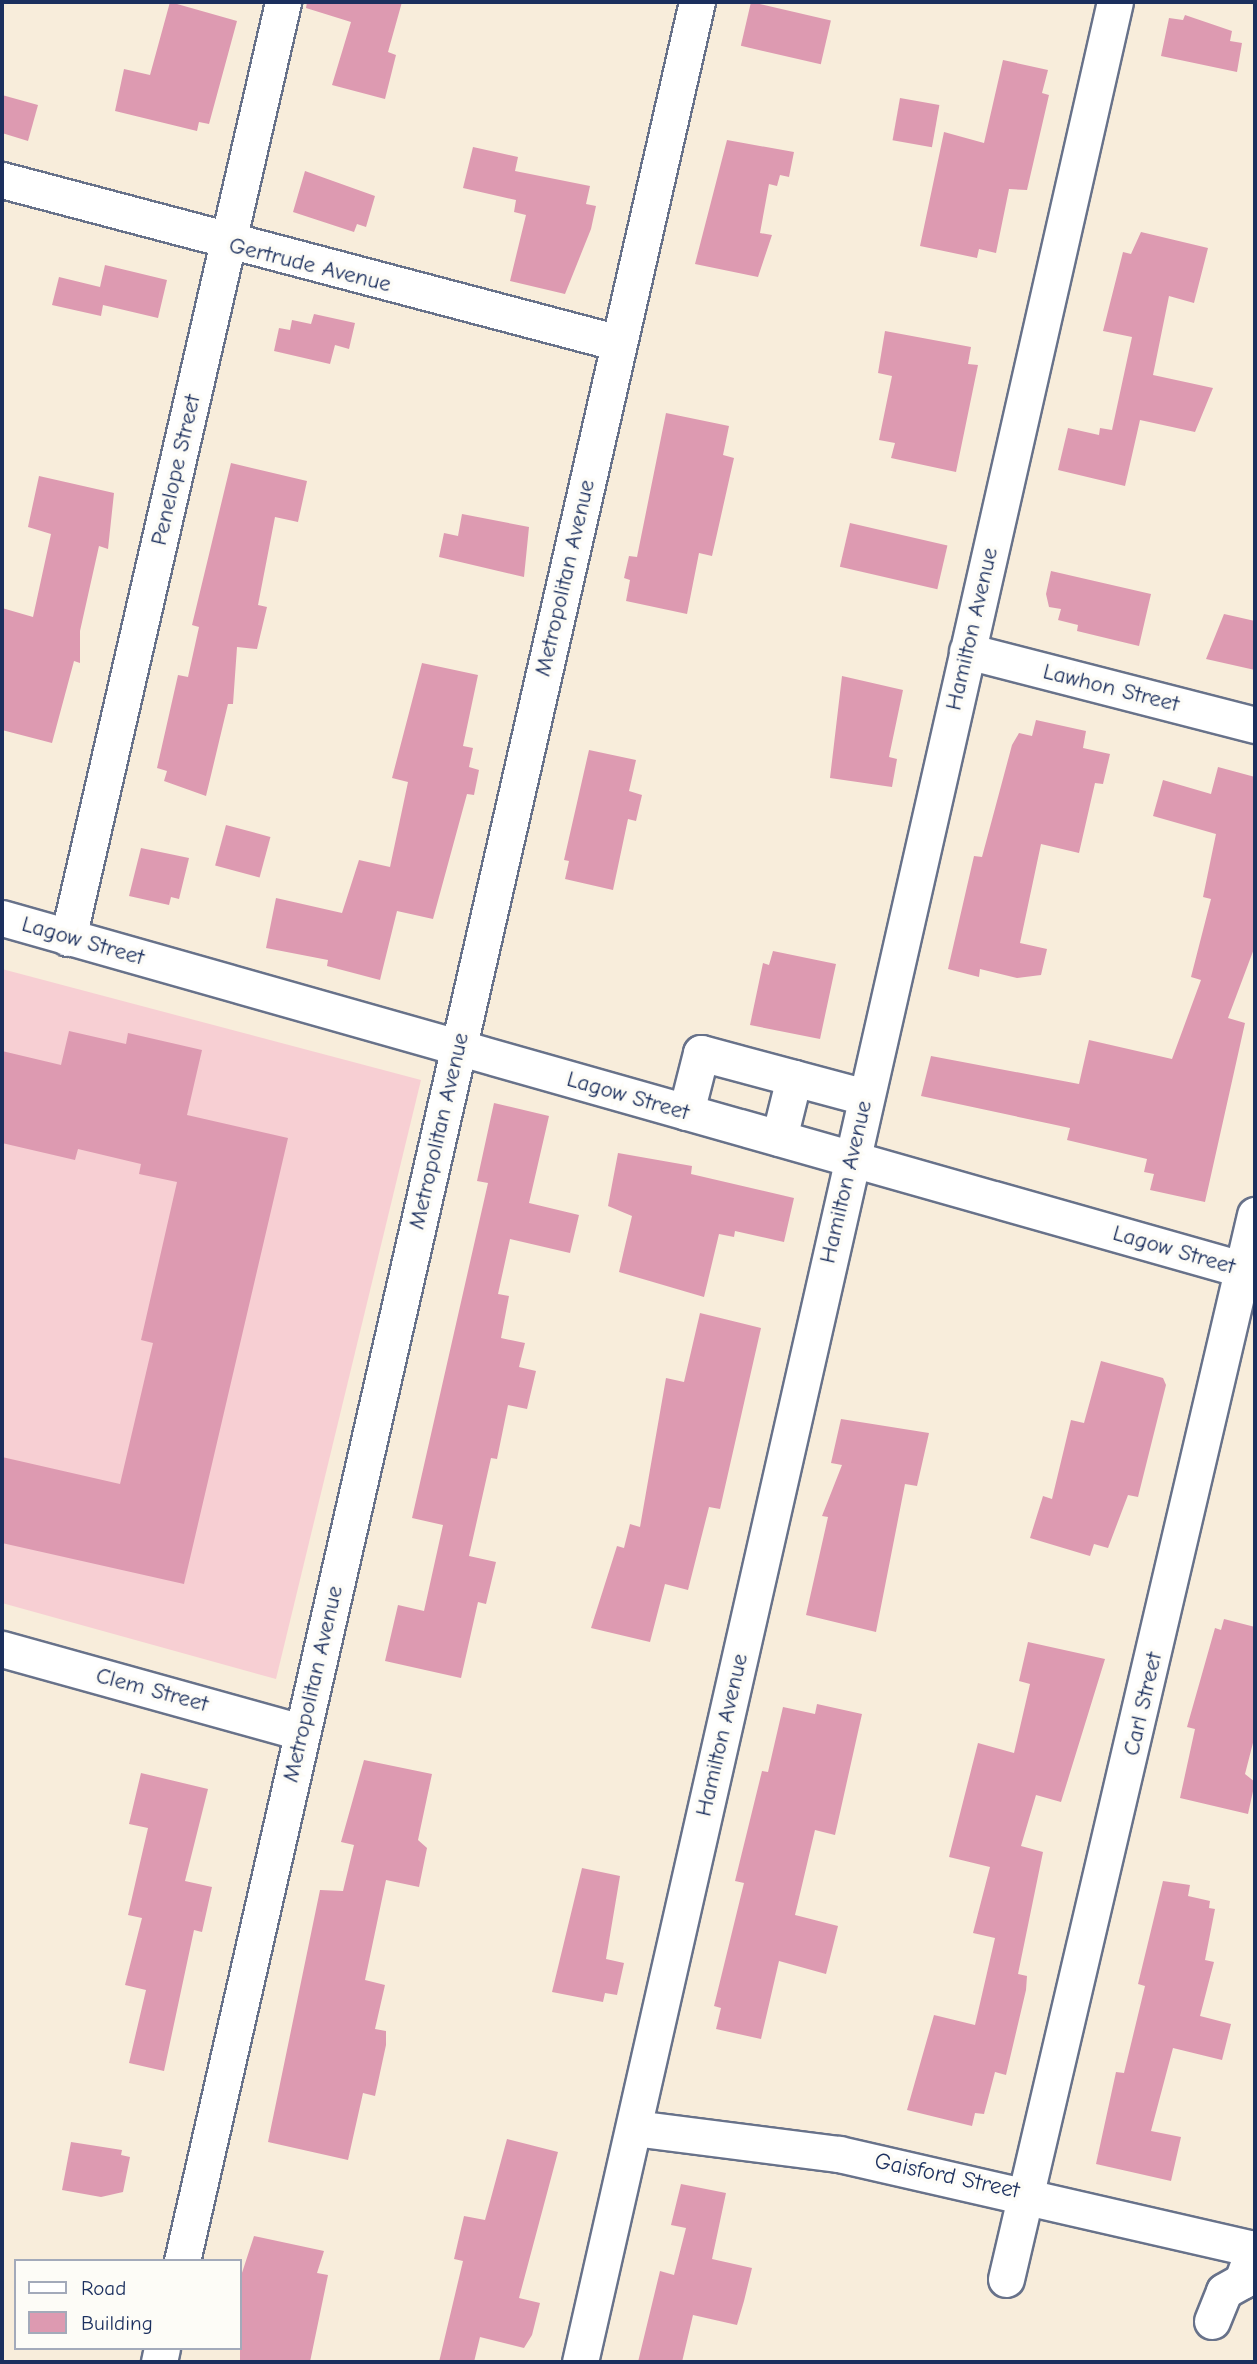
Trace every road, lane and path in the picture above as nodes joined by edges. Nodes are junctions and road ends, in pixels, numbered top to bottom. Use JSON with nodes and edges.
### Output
{"nodes":[{"id":1,"x":283,"y":2,"type":"edge"},
{"id":2,"x":697,"y":2,"type":"edge"},
{"id":3,"x":1115,"y":2,"type":"edge"},
{"id":4,"x":2,"y":180,"type":"edge"},
{"id":5,"x":227,"y":244,"type":"junction"},
{"id":6,"x":619,"y":343,"type":"junction"},
{"id":7,"x":967,"y":651,"type":"junction"},
{"id":8,"x":1255,"y":725,"type":"edge"},
{"id":9,"x":2,"y":918,"type":"edge"},
{"id":10,"x":68,"y":937,"type":"junction"},
{"id":11,"x":459,"y":1047,"type":"junction"},
{"id":12,"x":793,"y":1078,"type":"junction"},
{"id":13,"x":866,"y":1097,"type":"junction"},
{"id":14,"x":686,"y":1112,"type":"junction"},
{"id":15,"x":779,"y":1138,"type":"junction"},
{"id":16,"x":851,"y":1158,"type":"junction"},
{"id":17,"x":1255,"y":1215,"type":"edge"},
{"id":18,"x":1249,"y":1271,"type":"edge"},
{"id":19,"x":2,"y":1649,"type":"edge"},
{"id":20,"x":302,"y":1732,"type":"junction"},
{"id":21,"x":635,"y":2128,"type":"junction"},
{"id":22,"x":1030,"y":2193,"type":"junction"},
{"id":23,"x":1254,"y":2248,"type":"edge"},
{"id":24,"x":182,"y":2259,"type":"edge"},
{"id":25,"x":1006,"y":2279,"type":"dead end"},
{"id":26,"x":1212,"y":2321,"type":"dead end"},
{"id":27,"x":580,"y":2362,"type":"edge"}],
"edges":[{"from":1,"to":5,"type":"street","name":"Penelope Street"},
{"from":2,"to":6,"type":"street","name":"Metropolitan Avenue"},
{"from":3,"to":7,"type":"street","name":"Hamilton Avenue"},
{"from":4,"to":5,"type":"street","name":"Gertrude Avenue"},
{"from":5,"to":6,"type":"street","name":"Gertrude Avenue"},
{"from":5,"to":10,"type":"street","name":"Penelope Street"},
{"from":6,"to":11,"type":"street","name":"Metropolitan Avenue"},
{"from":7,"to":8,"type":"street","name":"Lawhon Street"},
{"from":7,"to":13,"type":"street","name":"Hamilton Avenue"},
{"from":9,"to":10,"type":"street","name":"Lagow Street"},
{"from":10,"to":11,"type":"street","name":"Lagow Street"},
{"from":11,"to":14,"type":"street","name":"Lagow Street"},
{"from":11,"to":20,"type":"street","name":"Metropolitan Avenue"},
{"from":12,"to":13,"type":"street"},
{"from":12,"to":14,"type":"street"},
{"from":12,"to":15,"type":"street"},
{"from":13,"to":16,"type":"street","name":"Hamilton Avenue"},
{"from":14,"to":15,"type":"street","name":"Lagow Street"},
{"from":15,"to":16,"type":"street","name":"Lagow Street"},
{"from":16,"to":18,"type":"street","name":"Lagow Street"},
{"from":16,"to":21,"type":"street","name":"Hamilton Avenue"},
{"from":17,"to":18,"type":"street","name":"Carl Street"},
{"from":18,"to":22,"type":"street","name":"Carl Street"},
{"from":19,"to":20,"type":"street","name":"Clem Street"},
{"from":20,"to":24,"type":"street","name":"Metropolitan Avenue"},
{"from":21,"to":22,"type":"street","name":"Gaisford Street"},
{"from":21,"to":27,"type":"street","name":"Hamilton Avenue"},
{"from":22,"to":23,"type":"street","name":"Gaisford Street"},
{"from":22,"to":25,"type":"street","name":"Carl Street"},
{"from":23,"to":26,"type":"street"}]}
